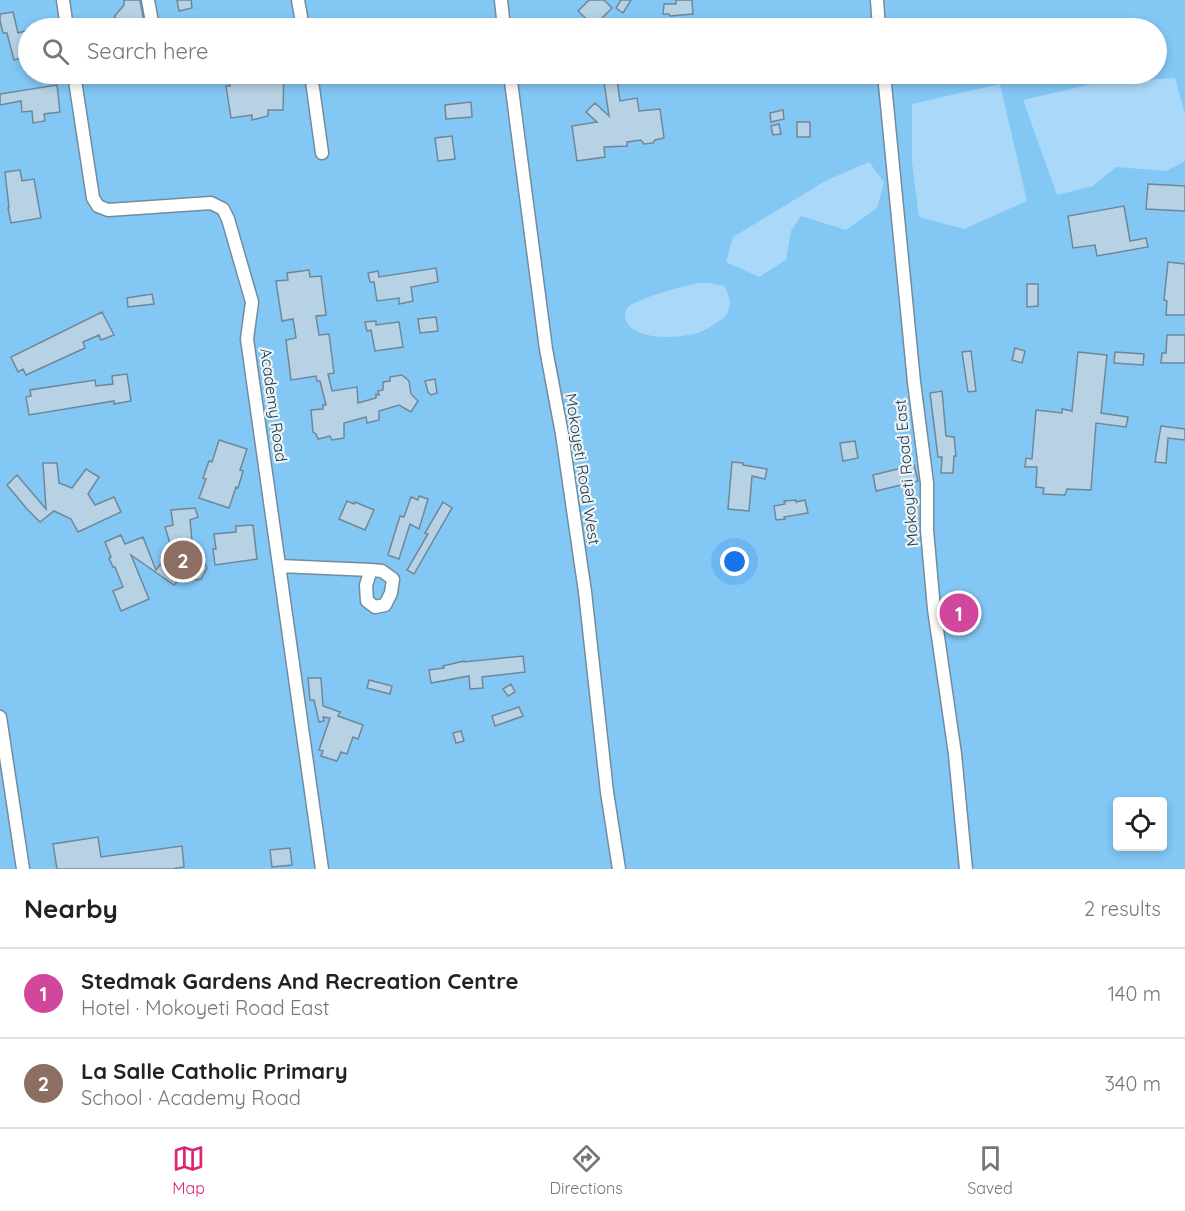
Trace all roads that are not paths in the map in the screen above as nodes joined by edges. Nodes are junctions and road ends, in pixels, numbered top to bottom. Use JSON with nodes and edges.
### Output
{"nodes":[{"id":1,"x":63,"y":0,"type":"edge"},
{"id":2,"x":148,"y":0,"type":"edge"},
{"id":3,"x":298,"y":0,"type":"edge"},
{"id":4,"x":501,"y":0,"type":"edge"},
{"id":5,"x":877,"y":0,"type":"edge"},
{"id":6,"x":66,"y":18,"type":"edge"},
{"id":7,"x":151,"y":18,"type":"edge"},
{"id":8,"x":301,"y":18,"type":"edge"},
{"id":9,"x":503,"y":18,"type":"edge"},
{"id":10,"x":878,"y":18,"type":"edge"},
{"id":11,"x":75,"y":84,"type":"edge"},
{"id":12,"x":312,"y":84,"type":"edge"},
{"id":13,"x":511,"y":84,"type":"edge"},
{"id":14,"x":885,"y":84,"type":"edge"},
{"id":15,"x":322,"y":153,"type":"dead end"},
{"id":16,"x":280,"y":566,"type":"junction"},
{"id":17,"x":371,"y":570,"type":"dead end"},
{"id":18,"x":0,"y":717,"type":"edge"},
{"id":19,"x":22,"y":869,"type":"edge"},
{"id":20,"x":322,"y":869,"type":"edge"},
{"id":21,"x":619,"y":869,"type":"edge"},
{"id":22,"x":966,"y":869,"type":"edge"}],
"edges":[{"from":1,"to":6,"type":"street"},
{"from":2,"to":7,"type":"street"},
{"from":3,"to":8,"type":"street"},
{"from":4,"to":9,"type":"street"},
{"from":5,"to":10,"type":"street"},
{"from":11,"to":16,"type":"street","name":"Academy Road"},
{"from":12,"to":15,"type":"street"},
{"from":13,"to":21,"type":"street","name":"Mokoyeti Road West"},
{"from":14,"to":22,"type":"street","name":"Mokoyeti Road East"},
{"from":16,"to":17,"type":"street"},
{"from":16,"to":20,"type":"street","name":"Academy Road"},
{"from":18,"to":19,"type":"street"}]}
